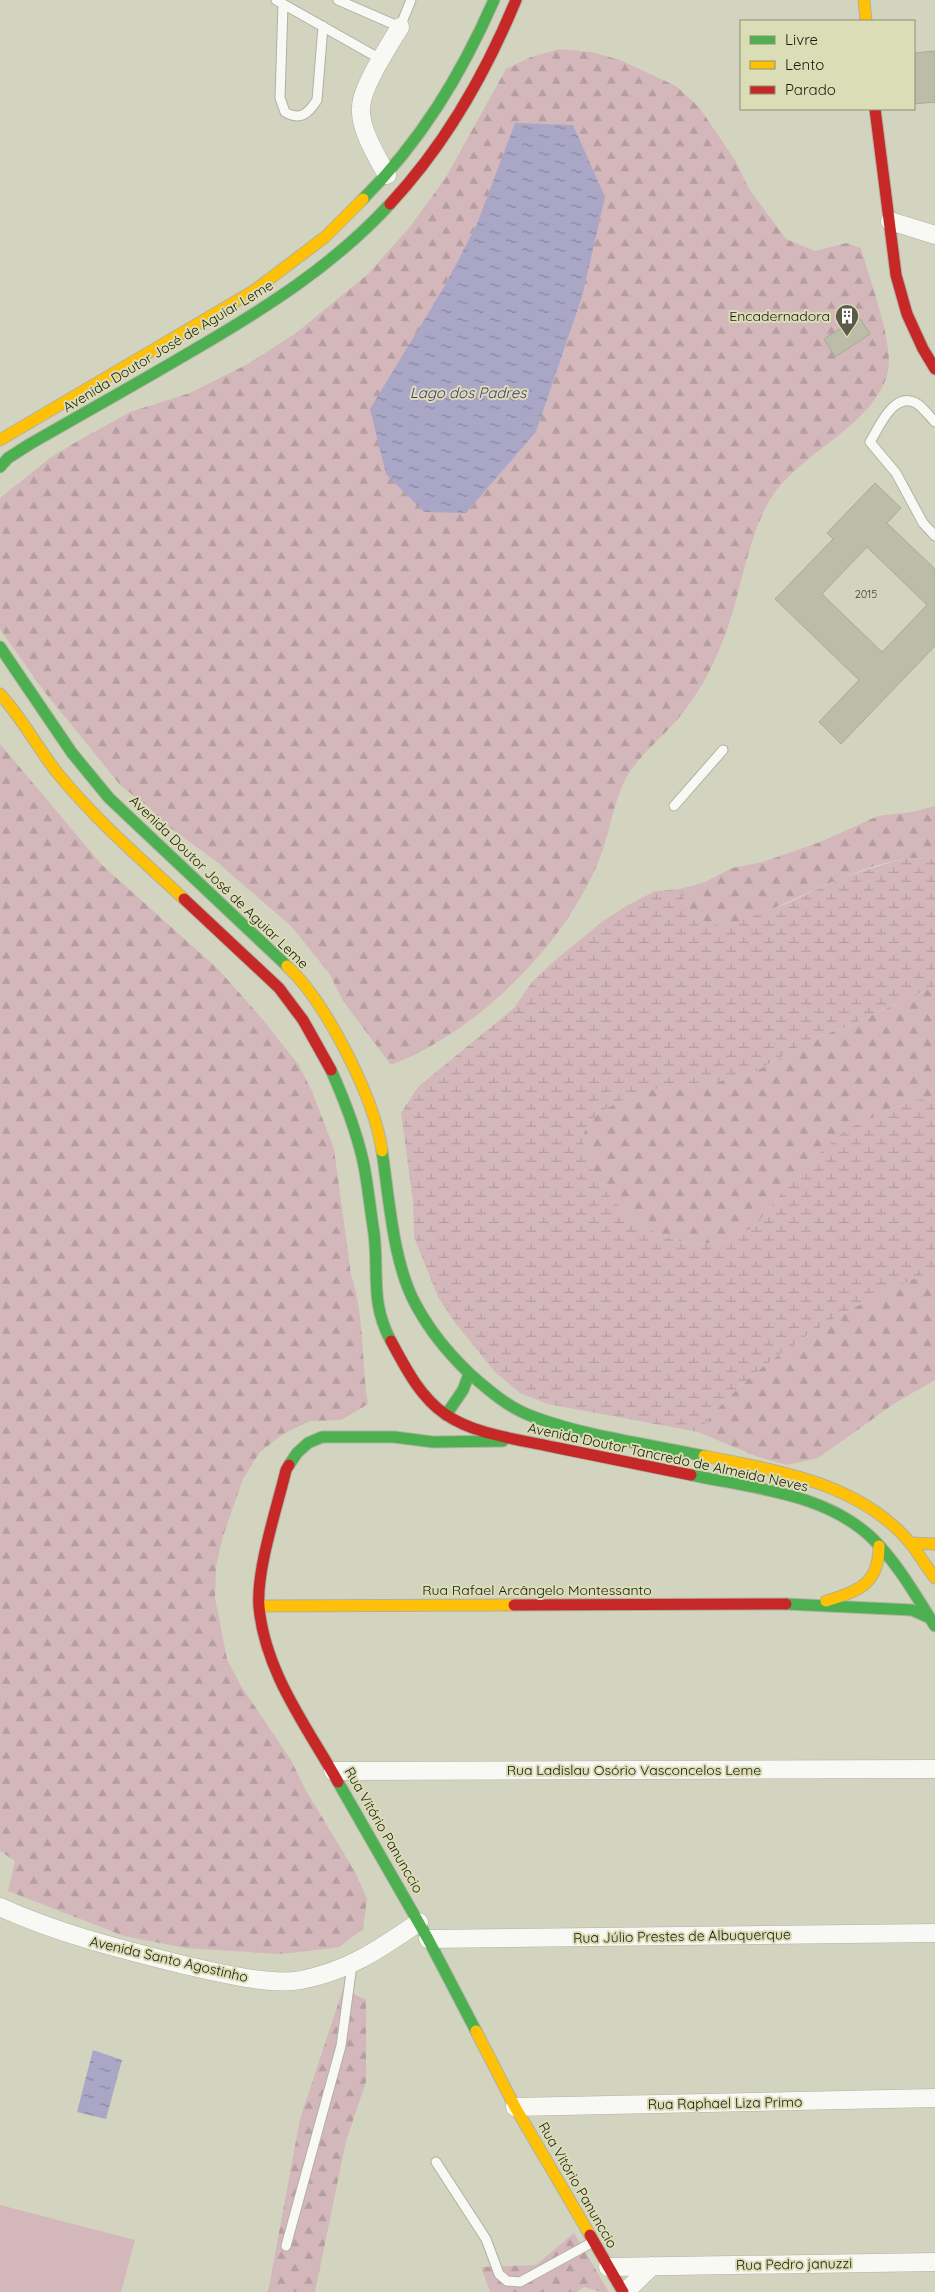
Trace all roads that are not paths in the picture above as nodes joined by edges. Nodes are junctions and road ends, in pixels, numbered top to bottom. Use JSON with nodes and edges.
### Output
{"nodes":[{"id":1,"x":338,"y":0,"type":"edge"},
{"id":2,"x":411,"y":0,"type":"edge"},
{"id":3,"x":494,"y":0,"type":"edge"},
{"id":4,"x":516,"y":0,"type":"edge"},
{"id":5,"x":864,"y":0,"type":"edge"},
{"id":6,"x":280,"y":2,"type":"edge"},
{"id":7,"x":866,"y":20,"type":"edge"},
{"id":8,"x":323,"y":26,"type":"junction"},
{"id":9,"x":400,"y":27,"type":"junction"},
{"id":10,"x":382,"y":60,"type":"junction"},
{"id":11,"x":875,"y":110,"type":"edge"},
{"id":12,"x":387,"y":175,"type":"junction"},
{"id":13,"x":890,"y":221,"type":"junction"},
{"id":14,"x":935,"y":235,"type":"edge"},
{"id":15,"x":935,"y":369,"type":"edge"},
{"id":16,"x":935,"y":422,"type":"edge"},
{"id":17,"x":0,"y":440,"type":"edge"},
{"id":18,"x":0,"y":467,"type":"edge"},
{"id":19,"x":935,"y":536,"type":"edge"},
{"id":20,"x":0,"y":647,"type":"edge"},
{"id":21,"x":0,"y":694,"type":"edge"},
{"id":22,"x":723,"y":750,"type":"dead end"},
{"id":23,"x":674,"y":806,"type":"dead end"},
{"id":24,"x":469,"y":1374,"type":"junction"},
{"id":25,"x":424,"y":1376,"type":"dead end"},
{"id":26,"x":428,"y":1399,"type":"junction"},
{"id":27,"x":438,"y":1417,"type":"junction"},
{"id":28,"x":422,"y":1427,"type":"dead end"},
{"id":29,"x":394,"y":1437,"type":"junction"},
{"id":30,"x":521,"y":1440,"type":"junction"},
{"id":31,"x":910,"y":1543,"type":"junction"},
{"id":32,"x":935,"y":1544,"type":"edge"},
{"id":33,"x":879,"y":1546,"type":"junction"},
{"id":34,"x":935,"y":1577,"type":"edge"},
{"id":35,"x":905,"y":1578,"type":"junction"},
{"id":36,"x":816,"y":1604,"type":"junction"},
{"id":37,"x":259,"y":1606,"type":"junction"},
{"id":38,"x":932,"y":1622,"type":"edge"},
{"id":39,"x":935,"y":1769,"type":"edge"},
{"id":40,"x":333,"y":1771,"type":"junction"},
{"id":41,"x":0,"y":1907,"type":"edge"},
{"id":42,"x":419,"y":1922,"type":"junction"},
{"id":43,"x":935,"y":1933,"type":"edge"},
{"id":44,"x":428,"y":1939,"type":"junction"},
{"id":45,"x":352,"y":1965,"type":"junction"},
{"id":46,"x":935,"y":2098,"type":"edge"},
{"id":47,"x":515,"y":2107,"type":"junction"},
{"id":48,"x":436,"y":2162,"type":"dead end"},
{"id":49,"x":594,"y":2242,"type":"junction"},
{"id":50,"x":286,"y":2246,"type":"dead end"},
{"id":51,"x":935,"y":2262,"type":"edge"},
{"id":52,"x":652,"y":2266,"type":"junction"},
{"id":53,"x":608,"y":2267,"type":"junction"},
{"id":54,"x":624,"y":2292,"type":"edge"}],
"edges":[{"from":1,"to":9,"type":"lane"},
{"from":2,"to":9,"type":"lane"},
{"from":3,"to":12,"type":"main road","name":"Avenida Doutor José de Aguiar Leme"},
{"from":4,"to":18,"type":"main road","name":"Avenida Doutor José de Aguiar Leme"},
{"from":5,"to":7,"type":"main road"},
{"from":6,"to":8,"type":"lane"},
{"from":6,"to":8,"type":"lane"},
{"from":8,"to":10,"type":"lane"},
{"from":9,"to":10,"type":"street"},
{"from":10,"to":12,"type":"street"},
{"from":11,"to":13,"type":"main road"},
{"from":12,"to":17,"type":"main road","name":"Avenida Doutor José de Aguiar Leme"},
{"from":13,"to":14,"type":"street"},
{"from":13,"to":15,"type":"main road"},
{"from":16,"to":19,"type":"lane"},
{"from":20,"to":24,"type":"main road","name":"Avenida Doutor José de Aguiar Leme"},
{"from":21,"to":26,"type":"main road"},
{"from":22,"to":23,"type":"lane"},
{"from":24,"to":27,"type":"main road"},
{"from":24,"to":31,"type":"main road","name":"Avenida Doutor Tancredo de Almeida Neves"},
{"from":25,"to":26,"type":"main road"},
{"from":26,"to":27,"type":"main road"},
{"from":27,"to":30,"type":"main road","name":"Avenida Doutor Tancredo de Almeida Neves"},
{"from":28,"to":29,"type":"main road","name":"Rua Vitório Panunccio"},
{"from":29,"to":30,"type":"main road","name":"Rua Vitório Panunccio"},
{"from":29,"to":37,"type":"main road","name":"Rua Vitório Panunccio"},
{"from":30,"to":33,"type":"main road","name":"Avenida Doutor Tancredo de Almeida Neves"},
{"from":31,"to":32,"type":"main road"},
{"from":31,"to":34,"type":"main road","name":"Avenida Doutor Tancredo de Almeida Neves"},
{"from":33,"to":35,"type":"main road","name":"Avenida Doutor Tancredo de Almeida Neves"},
{"from":33,"to":36,"type":"main road","name":"Rua Rafael Arcângelo Montessanto"},
{"from":34,"to":35,"type":"main road"},
{"from":35,"to":38,"type":"main road","name":"Avenida Doutor Tancredo de Almeida Neves"},
{"from":36,"to":37,"type":"main road","name":"Rua Rafael Arcângelo Montessanto"},
{"from":36,"to":38,"type":"main road","name":"Rua Rafael Arcângelo Montessanto"},
{"from":37,"to":40,"type":"main road","name":"Rua Vitório Panunccio"},
{"from":39,"to":40,"type":"street","name":"Rua Ladislau Osório Vasconcelos Leme"},
{"from":40,"to":42,"type":"main road","name":"Rua Vitório Panunccio"},
{"from":41,"to":45,"type":"street","name":"Avenida Santo Agostinho"},
{"from":42,"to":44,"type":"main road","name":"Rua Vitório Panunccio"},
{"from":42,"to":45,"type":"street","name":"Avenida Santo Agostinho"},
{"from":43,"to":44,"type":"street","name":"Rua Júlio Prestes de Albuquerque"},
{"from":44,"to":47,"type":"main road","name":"Rua Vitório Panunccio"},
{"from":45,"to":50,"type":"lane"},
{"from":46,"to":47,"type":"street","name":"Rua Raphael Liza Primo"},
{"from":47,"to":49,"type":"main road","name":"Rua Vitório Panunccio"},
{"from":48,"to":49,"type":"lane"},
{"from":49,"to":53,"type":"main road","name":"Rua Vitório Panunccio"},
{"from":51,"to":52,"type":"street","name":"Rua Pedro januzzi"},
{"from":52,"to":53,"type":"street","name":"Rua Pedro januzzi"},
{"from":52,"to":54,"type":"street"},
{"from":53,"to":54,"type":"main road","name":"Rua Vitório Panunccio"}]}
